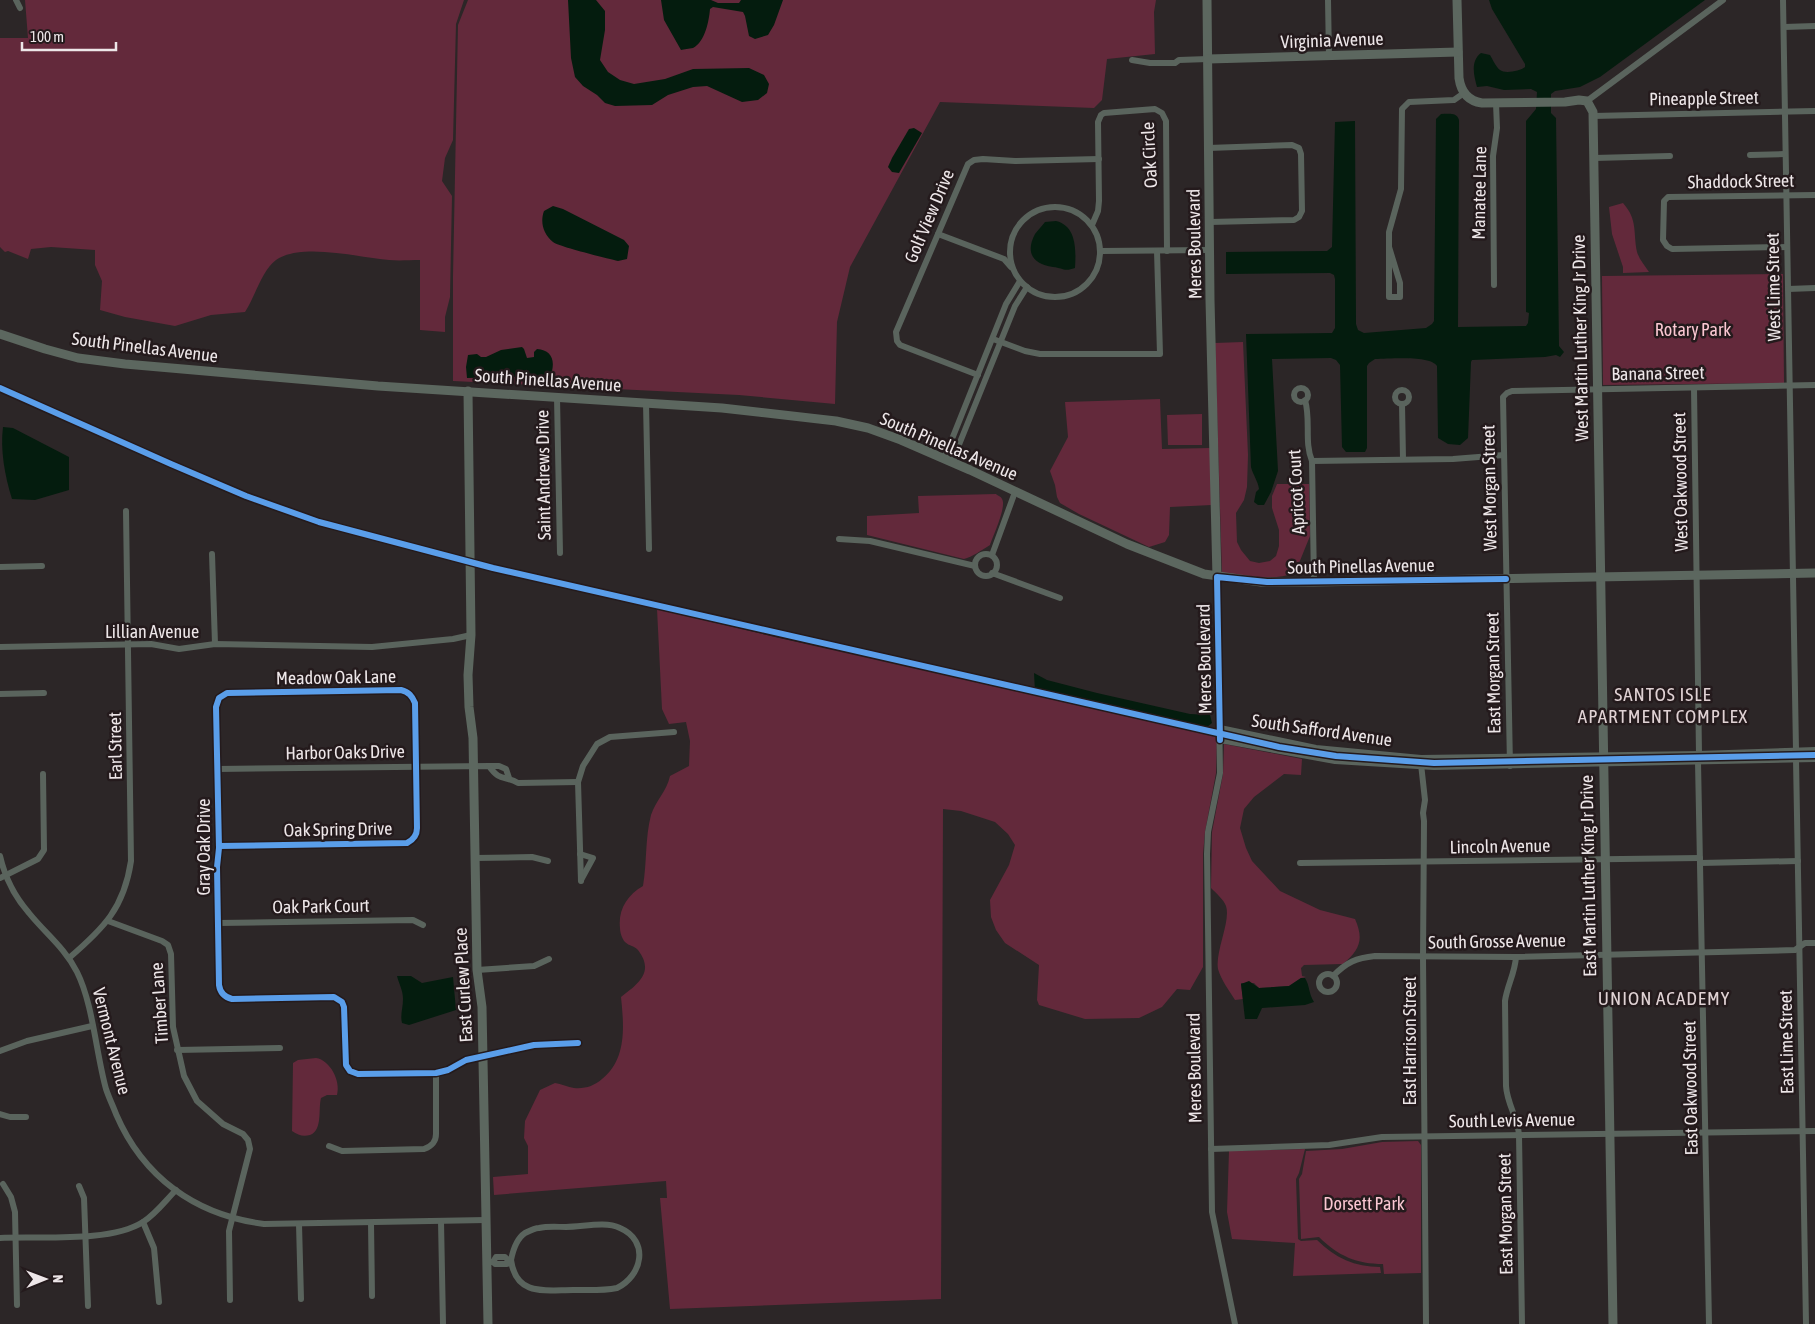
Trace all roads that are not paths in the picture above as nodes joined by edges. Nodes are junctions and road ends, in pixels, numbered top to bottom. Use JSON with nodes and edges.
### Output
{"nodes":[{"id":1,"x":16,"y":0,"type":"edge"},
{"id":2,"x":1207,"y":0,"type":"edge"},
{"id":3,"x":1328,"y":0,"type":"edge"},
{"id":4,"x":1457,"y":0,"type":"edge"},
{"id":5,"x":1723,"y":0,"type":"edge"},
{"id":6,"x":1783,"y":0,"type":"edge"},
{"id":7,"x":20,"y":8,"type":"dead end"},
{"id":8,"x":1815,"y":26,"type":"edge"},
{"id":9,"x":1784,"y":27,"type":"junction"},
{"id":10,"x":1458,"y":52,"type":"junction"},
{"id":11,"x":1329,"y":56,"type":"junction"},
{"id":12,"x":1208,"y":59,"type":"junction"},
{"id":13,"x":1132,"y":60,"type":"dead end"},
{"id":14,"x":1464,"y":93,"type":"junction"},
{"id":15,"x":1586,"y":101,"type":"junction"},
{"id":16,"x":1496,"y":103,"type":"junction"},
{"id":17,"x":1815,"y":111,"type":"edge"},
{"id":18,"x":1784,"y":112,"type":"junction"},
{"id":19,"x":1593,"y":116,"type":"junction"},
{"id":20,"x":1208,"y":148,"type":"junction"},
{"id":21,"x":1785,"y":154,"type":"junction"},
{"id":22,"x":1750,"y":155,"type":"dead end"},
{"id":23,"x":1670,"y":156,"type":"dead end"},
{"id":24,"x":1099,"y":158,"type":"junction"},
{"id":25,"x":1594,"y":158,"type":"junction"},
{"id":26,"x":1815,"y":195,"type":"edge"},
{"id":27,"x":1786,"y":196,"type":"junction"},
{"id":28,"x":1210,"y":222,"type":"junction"},
{"id":29,"x":1092,"y":225,"type":"junction"},
{"id":30,"x":938,"y":234,"type":"junction"},
{"id":31,"x":1389,"y":247,"type":"junction"},
{"id":32,"x":1787,"y":248,"type":"junction"},
{"id":33,"x":1210,"y":250,"type":"junction"},
{"id":34,"x":1100,"y":251,"type":"junction"},
{"id":35,"x":1157,"y":251,"type":"junction"},
{"id":36,"x":1167,"y":251,"type":"junction"},
{"id":37,"x":1015,"y":274,"type":"junction"},
{"id":38,"x":1020,"y":281,"type":"junction"},
{"id":39,"x":1494,"y":285,"type":"dead end"},
{"id":40,"x":1026,"y":287,"type":"junction"},
{"id":41,"x":1815,"y":288,"type":"edge"},
{"id":42,"x":1788,"y":289,"type":"junction"},
{"id":43,"x":0,"y":334,"type":"edge"},
{"id":44,"x":992,"y":339,"type":"junction"},
{"id":45,"x":1000,"y":342,"type":"junction"},
{"id":46,"x":979,"y":373,"type":"junction"},
{"id":47,"x":987,"y":374,"type":"junction"},
{"id":48,"x":1815,"y":385,"type":"edge"},
{"id":49,"x":1790,"y":386,"type":"junction"},
{"id":50,"x":1694,"y":388,"type":"junction"},
{"id":51,"x":1597,"y":389,"type":"junction"},
{"id":52,"x":468,"y":391,"type":"junction"},
{"id":53,"x":557,"y":397,"type":"junction"},
{"id":54,"x":1503,"y":397,"type":"joint"},
{"id":55,"x":1305,"y":400,"type":"dead end"},
{"id":56,"x":646,"y":403,"type":"junction"},
{"id":57,"x":1402,"y":404,"type":"dead end"},
{"id":58,"x":1504,"y":455,"type":"junction"},
{"id":59,"x":1402,"y":459,"type":"junction"},
{"id":60,"x":948,"y":460,"type":"junction"},
{"id":61,"x":1312,"y":461,"type":"junction"},
{"id":62,"x":1015,"y":492,"type":"junction"},
{"id":63,"x":126,"y":512,"type":"dead end"},
{"id":64,"x":839,"y":539,"type":"dead end"},
{"id":65,"x":649,"y":549,"type":"dead end"},
{"id":66,"x":560,"y":553,"type":"dead end"},
{"id":67,"x":212,"y":554,"type":"dead end"},
{"id":68,"x":992,"y":555,"type":"junction"},
{"id":69,"x":42,"y":566,"type":"dead end"},
{"id":70,"x":975,"y":566,"type":"junction"},
{"id":71,"x":0,"y":567,"type":"edge"},
{"id":72,"x":992,"y":573,"type":"junction"},
{"id":73,"x":1793,"y":573,"type":"junction"},
{"id":74,"x":1815,"y":573,"type":"edge"},
{"id":75,"x":1696,"y":575,"type":"junction"},
{"id":76,"x":1217,"y":577,"type":"junction"},
{"id":77,"x":1600,"y":577,"type":"junction"},
{"id":78,"x":1506,"y":579,"type":"junction"},
{"id":79,"x":1314,"y":582,"type":"junction"},
{"id":80,"x":1060,"y":598,"type":"dead end"},
{"id":81,"x":471,"y":635,"type":"junction"},
{"id":82,"x":215,"y":644,"type":"junction"},
{"id":83,"x":128,"y":646,"type":"junction"},
{"id":84,"x":0,"y":647,"type":"edge"},
{"id":85,"x":44,"y":693,"type":"dead end"},
{"id":86,"x":0,"y":694,"type":"edge"},
{"id":87,"x":219,"y":698,"type":"joint"},
{"id":88,"x":1220,"y":728,"type":"junction"},
{"id":89,"x":674,"y":732,"type":"dead end"},
{"id":90,"x":1220,"y":740,"type":"junction"},
{"id":91,"x":1796,"y":750,"type":"junction"},
{"id":92,"x":1815,"y":750,"type":"edge"},
{"id":93,"x":1699,"y":754,"type":"junction"},
{"id":94,"x":1510,"y":756,"type":"junction"},
{"id":95,"x":1421,"y":758,"type":"junction"},
{"id":96,"x":1603,"y":759,"type":"junction"},
{"id":97,"x":1796,"y":759,"type":"junction"},
{"id":98,"x":1815,"y":759,"type":"edge"},
{"id":99,"x":1698,"y":762,"type":"junction"},
{"id":100,"x":416,"y":766,"type":"junction"},
{"id":101,"x":474,"y":766,"type":"junction"},
{"id":102,"x":489,"y":766,"type":"junction"},
{"id":103,"x":1421,"y":766,"type":"junction"},
{"id":104,"x":1510,"y":766,"type":"junction"},
{"id":105,"x":217,"y":769,"type":"junction"},
{"id":106,"x":43,"y":774,"type":"dead end"},
{"id":107,"x":509,"y":778,"type":"junction"},
{"id":108,"x":578,"y":782,"type":"junction"},
{"id":109,"x":219,"y":846,"type":"junction"},
{"id":110,"x":580,"y":854,"type":"dead end"},
{"id":111,"x":0,"y":856,"type":"edge"},
{"id":112,"x":475,"y":858,"type":"junction"},
{"id":113,"x":1604,"y":859,"type":"junction"},
{"id":114,"x":1700,"y":860,"type":"junction"},
{"id":115,"x":548,"y":861,"type":"dead end"},
{"id":116,"x":1798,"y":861,"type":"junction"},
{"id":117,"x":1424,"y":862,"type":"junction"},
{"id":118,"x":1300,"y":863,"type":"dead end"},
{"id":119,"x":2,"y":877,"type":"edge"},
{"id":120,"x":108,"y":921,"type":"junction"},
{"id":121,"x":218,"y":922,"type":"junction"},
{"id":122,"x":423,"y":925,"type":"dead end"},
{"id":123,"x":1815,"y":943,"type":"edge"},
{"id":124,"x":1799,"y":947,"type":"junction"},
{"id":125,"x":1702,"y":952,"type":"junction"},
{"id":126,"x":1606,"y":955,"type":"junction"},
{"id":127,"x":1423,"y":957,"type":"junction"},
{"id":128,"x":1516,"y":957,"type":"junction"},
{"id":129,"x":69,"y":958,"type":"junction"},
{"id":130,"x":549,"y":959,"type":"dead end"},
{"id":131,"x":477,"y":970,"type":"junction"},
{"id":132,"x":1333,"y":976,"type":"dead end"},
{"id":133,"x":92,"y":1026,"type":"junction"},
{"id":134,"x":578,"y":1043,"type":"dead end"},
{"id":135,"x":280,"y":1048,"type":"dead end"},
{"id":136,"x":0,"y":1050,"type":"edge"},
{"id":137,"x":177,"y":1050,"type":"junction"},
{"id":138,"x":483,"y":1058,"type":"junction"},
{"id":139,"x":436,"y":1073,"type":"junction"},
{"id":140,"x":0,"y":1114,"type":"edge"},
{"id":141,"x":26,"y":1117,"type":"dead end"},
{"id":142,"x":1802,"y":1131,"type":"junction"},
{"id":143,"x":1815,"y":1131,"type":"edge"},
{"id":144,"x":1706,"y":1133,"type":"junction"},
{"id":145,"x":1609,"y":1134,"type":"junction"},
{"id":146,"x":1424,"y":1136,"type":"junction"},
{"id":147,"x":1519,"y":1136,"type":"junction"},
{"id":148,"x":329,"y":1146,"type":"dead end"},
{"id":149,"x":1211,"y":1149,"type":"junction"},
{"id":150,"x":3,"y":1184,"type":"dead end"},
{"id":151,"x":79,"y":1186,"type":"dead end"},
{"id":152,"x":176,"y":1190,"type":"junction"},
{"id":153,"x":232,"y":1217,"type":"junction"},
{"id":154,"x":486,"y":1220,"type":"junction"},
{"id":155,"x":441,"y":1221,"type":"junction"},
{"id":156,"x":143,"y":1222,"type":"junction"},
{"id":157,"x":371,"y":1222,"type":"junction"},
{"id":158,"x":300,"y":1224,"type":"junction"},
{"id":159,"x":86,"y":1236,"type":"junction"},
{"id":160,"x":16,"y":1237,"type":"junction"},
{"id":161,"x":0,"y":1238,"type":"edge"},
{"id":162,"x":510,"y":1260,"type":"junction"},
{"id":163,"x":490,"y":1262,"type":"junction"},
{"id":164,"x":372,"y":1296,"type":"dead end"},
{"id":165,"x":301,"y":1298,"type":"dead end"},
{"id":166,"x":230,"y":1300,"type":"dead end"},
{"id":167,"x":159,"y":1302,"type":"dead end"},
{"id":168,"x":17,"y":1305,"type":"dead end"},
{"id":169,"x":88,"y":1306,"type":"dead end"},
{"id":170,"x":443,"y":1324,"type":"edge"},
{"id":171,"x":488,"y":1324,"type":"edge"},
{"id":172,"x":1235,"y":1324,"type":"edge"},
{"id":173,"x":1426,"y":1324,"type":"edge"},
{"id":174,"x":1522,"y":1324,"type":"edge"},
{"id":175,"x":1613,"y":1324,"type":"edge"},
{"id":176,"x":1709,"y":1324,"type":"edge"},
{"id":177,"x":1806,"y":1324,"type":"edge"}],
"edges":[{"from":1,"to":7,"type":"street"},
{"from":2,"to":12,"type":"street","name":"Meres Boulevard"},
{"from":3,"to":11,"type":"street"},
{"from":4,"to":10,"type":"street"},
{"from":5,"to":15,"type":"street"},
{"from":6,"to":9,"type":"street","name":"West Lime Street"},
{"from":8,"to":9,"type":"street"},
{"from":9,"to":18,"type":"street","name":"West Lime Street"},
{"from":10,"to":11,"type":"street","name":"Virginia Avenue"},
{"from":10,"to":14,"type":"street"},
{"from":11,"to":12,"type":"street","name":"Virginia Avenue"},
{"from":12,"to":13,"type":"street"},
{"from":12,"to":20,"type":"street","name":"Meres Boulevard"},
{"from":14,"to":16,"type":"street"},
{"from":14,"to":31,"type":"street"},
{"from":15,"to":16,"type":"street"},
{"from":15,"to":19,"type":"street","name":"West Martin Luther King Jr Drive"},
{"from":16,"to":39,"type":"street","name":"Manatee Lane"},
{"from":17,"to":18,"type":"street","name":"Pineapple Street"},
{"from":18,"to":19,"type":"street","name":"Pineapple Street"},
{"from":18,"to":21,"type":"street","name":"West Lime Street"},
{"from":19,"to":25,"type":"street","name":"West Martin Luther King Jr Drive"},
{"from":20,"to":28,"type":"street","name":"Meres Boulevard"},
{"from":20,"to":28,"type":"street"},
{"from":21,"to":22,"type":"street"},
{"from":21,"to":27,"type":"street","name":"West Lime Street"},
{"from":23,"to":25,"type":"street"},
{"from":24,"to":29,"type":"street","name":"Oak Circle"},
{"from":24,"to":30,"type":"street","name":"Golf View Drive"},
{"from":24,"to":36,"type":"street","name":"Oak Circle"},
{"from":25,"to":51,"type":"street","name":"West Martin Luther King Jr Drive"},
{"from":26,"to":27,"type":"street","name":"Shaddock Street"},
{"from":27,"to":32,"type":"street","name":"West Lime Street"},
{"from":27,"to":32,"type":"street","name":"Shaddock Street"},
{"from":28,"to":33,"type":"street","name":"Meres Boulevard"},
{"from":29,"to":34,"type":"street"},
{"from":29,"to":37,"type":"street"},
{"from":30,"to":37,"type":"street"},
{"from":30,"to":46,"type":"street","name":"Golf View Drive"},
{"from":31,"to":31,"type":"street"},
{"from":32,"to":42,"type":"street","name":"West Lime Street"},
{"from":33,"to":36,"type":"street"},
{"from":33,"to":76,"type":"street","name":"Meres Boulevard"},
{"from":34,"to":35,"type":"street"},
{"from":34,"to":40,"type":"street"},
{"from":35,"to":36,"type":"street"},
{"from":35,"to":45,"type":"street"},
{"from":37,"to":38,"type":"street"},
{"from":38,"to":40,"type":"street"},
{"from":38,"to":44,"type":"street"},
{"from":40,"to":45,"type":"street"},
{"from":41,"to":42,"type":"street"},
{"from":42,"to":49,"type":"street","name":"West Lime Street"},
{"from":43,"to":52,"type":"street","name":"South Pinellas Avenue"},
{"from":44,"to":45,"type":"street"},
{"from":44,"to":46,"type":"street"},
{"from":45,"to":47,"type":"street"},
{"from":46,"to":47,"type":"street"},
{"from":46,"to":60,"type":"street"},
{"from":47,"to":60,"type":"street"},
{"from":48,"to":49,"type":"street","name":"Banana Street"},
{"from":49,"to":50,"type":"street","name":"Banana Street"},
{"from":49,"to":73,"type":"street","name":"West Lime Street"},
{"from":50,"to":51,"type":"street","name":"Banana Street"},
{"from":50,"to":75,"type":"street","name":"West Oakwood Street"},
{"from":51,"to":54,"type":"street","name":"Banana Street"},
{"from":51,"to":77,"type":"street","name":"West Martin Luther King Jr Drive"},
{"from":52,"to":53,"type":"street","name":"South Pinellas Avenue"},
{"from":52,"to":81,"type":"street","name":"East Curlew Place"},
{"from":53,"to":56,"type":"street","name":"South Pinellas Avenue"},
{"from":53,"to":66,"type":"street","name":"Saint Andrews Drive"},
{"from":54,"to":58,"type":"street","name":"West Morgan Street"},
{"from":55,"to":61,"type":"street","name":"Apricot Court"},
{"from":56,"to":60,"type":"street","name":"South Pinellas Avenue"},
{"from":56,"to":65,"type":"street"},
{"from":57,"to":59,"type":"street"},
{"from":58,"to":59,"type":"street"},
{"from":58,"to":78,"type":"street","name":"West Morgan Street"},
{"from":59,"to":61,"type":"street"},
{"from":60,"to":62,"type":"street","name":"South Pinellas Avenue"},
{"from":61,"to":79,"type":"street","name":"Apricot Court"},
{"from":62,"to":68,"type":"street"},
{"from":62,"to":76,"type":"street","name":"South Pinellas Avenue"},
{"from":63,"to":83,"type":"street","name":"Earl Street"},
{"from":64,"to":70,"type":"street"},
{"from":67,"to":82,"type":"street"},
{"from":68,"to":70,"type":"street"},
{"from":68,"to":72,"type":"street"},
{"from":69,"to":71,"type":"street"},
{"from":70,"to":72,"type":"street"},
{"from":72,"to":80,"type":"street"},
{"from":73,"to":74,"type":"street","name":"South Pinellas Avenue"},
{"from":73,"to":75,"type":"street","name":"South Pinellas Avenue"},
{"from":73,"to":91,"type":"street"},
{"from":75,"to":77,"type":"street","name":"South Pinellas Avenue"},
{"from":75,"to":93,"type":"street"},
{"from":76,"to":79,"type":"street","name":"South Pinellas Avenue"},
{"from":76,"to":88,"type":"street","name":"Meres Boulevard"},
{"from":77,"to":78,"type":"street","name":"South Pinellas Avenue"},
{"from":77,"to":96,"type":"street","name":"East Martin Luther King Jr Drive"},
{"from":78,"to":79,"type":"street","name":"South Pinellas Avenue"},
{"from":78,"to":94,"type":"street","name":"East Morgan Street"},
{"from":81,"to":82,"type":"street","name":"Lillian Avenue"},
{"from":81,"to":101,"type":"street","name":"East Curlew Place"},
{"from":82,"to":83,"type":"street","name":"Lillian Avenue"},
{"from":83,"to":84,"type":"street","name":"Lillian Avenue"},
{"from":83,"to":120,"type":"street","name":"Earl Street"},
{"from":85,"to":86,"type":"street"},
{"from":87,"to":100,"type":"street","name":"Meadow Oak Lane"},
{"from":87,"to":105,"type":"street","name":"Gray Oak Drive"},
{"from":88,"to":90,"type":"street","name":"Meres Boulevard"},
{"from":88,"to":95,"type":"street","name":"South Safford Avenue"},
{"from":89,"to":108,"type":"street"},
{"from":90,"to":103,"type":"street","name":"South Safford Avenue"},
{"from":90,"to":149,"type":"street","name":"Meres Boulevard"},
{"from":91,"to":92,"type":"street","name":"South Safford Avenue"},
{"from":91,"to":93,"type":"street","name":"South Safford Avenue"},
{"from":93,"to":96,"type":"street","name":"South Safford Avenue"},
{"from":94,"to":95,"type":"street","name":"South Safford Avenue"},
{"from":94,"to":96,"type":"street","name":"South Safford Avenue"},
{"from":94,"to":104,"type":"street","name":"East Morgan Street"},
{"from":95,"to":103,"type":"street","name":"East Harrison Street"},
{"from":96,"to":99,"type":"street","name":"South Safford Avenue"},
{"from":96,"to":104,"type":"street","name":"South Safford Avenue"},
{"from":96,"to":113,"type":"street","name":"East Martin Luther King Jr Drive"},
{"from":97,"to":98,"type":"street","name":"South Safford Avenue"},
{"from":97,"to":99,"type":"street","name":"South Safford Avenue"},
{"from":97,"to":116,"type":"street","name":"East Lime Street"},
{"from":99,"to":114,"type":"street","name":"East Oakwood Street"},
{"from":100,"to":101,"type":"street","name":"Harbor Oaks Drive"},
{"from":100,"to":105,"type":"street","name":"Harbor Oaks Drive"},
{"from":100,"to":109,"type":"street","name":"Oak Spring Drive"},
{"from":101,"to":102,"type":"street","name":"Harbor Oaks Drive"},
{"from":101,"to":112,"type":"street","name":"East Curlew Place"},
{"from":102,"to":107,"type":"street"},
{"from":102,"to":107,"type":"street"},
{"from":103,"to":104,"type":"street","name":"South Safford Avenue"},
{"from":103,"to":117,"type":"street","name":"East Harrison Street"},
{"from":105,"to":109,"type":"street","name":"Gray Oak Drive"},
{"from":106,"to":119,"type":"street"},
{"from":107,"to":108,"type":"street"},
{"from":108,"to":110,"type":"street"},
{"from":109,"to":121,"type":"street","name":"Gray Oak Drive"},
{"from":111,"to":119,"type":"street","name":"Vermont Avenue"},
{"from":112,"to":115,"type":"street"},
{"from":112,"to":131,"type":"street","name":"East Curlew Place"},
{"from":113,"to":114,"type":"street","name":"Lincoln Avenue"},
{"from":113,"to":117,"type":"street","name":"Lincoln Avenue"},
{"from":113,"to":126,"type":"street","name":"East Martin Luther King Jr Drive"},
{"from":114,"to":116,"type":"street","name":"Lincoln Avenue"},
{"from":114,"to":125,"type":"street","name":"East Oakwood Street"},
{"from":116,"to":124,"type":"street","name":"East Lime Street"},
{"from":117,"to":118,"type":"street","name":"Lincoln Avenue"},
{"from":117,"to":127,"type":"street","name":"East Harrison Street"},
{"from":119,"to":129,"type":"street","name":"Vermont Avenue"},
{"from":120,"to":129,"type":"street","name":"Earl Street"},
{"from":120,"to":137,"type":"street","name":"Timber Lane"},
{"from":121,"to":122,"type":"street","name":"Oak Park Court"},
{"from":121,"to":139,"type":"street","name":"Gray Oak Drive"},
{"from":123,"to":124,"type":"street","name":"South Grosse Avenue"},
{"from":124,"to":125,"type":"street","name":"South Grosse Avenue"},
{"from":124,"to":142,"type":"street","name":"East Lime Street"},
{"from":125,"to":126,"type":"street","name":"South Grosse Avenue"},
{"from":125,"to":144,"type":"street","name":"East Oakwood Street"},
{"from":126,"to":128,"type":"street","name":"South Grosse Avenue"},
{"from":126,"to":145,"type":"street","name":"East Martin Luther King Jr Drive"},
{"from":127,"to":128,"type":"street","name":"South Grosse Avenue"},
{"from":127,"to":132,"type":"street","name":"South Grosse Avenue"},
{"from":127,"to":146,"type":"street","name":"East Harrison Street"},
{"from":128,"to":147,"type":"street","name":"East Morgan Street"},
{"from":129,"to":133,"type":"street","name":"Vermont Avenue"},
{"from":130,"to":131,"type":"street"},
{"from":131,"to":138,"type":"street","name":"East Curlew Place"},
{"from":133,"to":136,"type":"street"},
{"from":133,"to":152,"type":"street","name":"Vermont Avenue"},
{"from":134,"to":138,"type":"street"},
{"from":135,"to":137,"type":"street"},
{"from":137,"to":153,"type":"street","name":"Timber Lane"},
{"from":138,"to":139,"type":"street"},
{"from":138,"to":154,"type":"street","name":"East Curlew Place"},
{"from":139,"to":148,"type":"street"},
{"from":140,"to":141,"type":"street"},
{"from":142,"to":143,"type":"street","name":"South Levis Avenue"},
{"from":142,"to":144,"type":"street","name":"South Levis Avenue"},
{"from":142,"to":177,"type":"street","name":"East Lime Street"},
{"from":144,"to":145,"type":"street","name":"South Levis Avenue"},
{"from":144,"to":176,"type":"street","name":"East Oakwood Street"},
{"from":145,"to":147,"type":"street","name":"South Levis Avenue"},
{"from":145,"to":175,"type":"street","name":"East Martin Luther King Jr Drive"},
{"from":146,"to":147,"type":"street","name":"South Levis Avenue"},
{"from":146,"to":149,"type":"street","name":"South Levis Avenue"},
{"from":146,"to":173,"type":"street","name":"East Harrison Street"},
{"from":147,"to":174,"type":"street","name":"East Morgan Street"},
{"from":149,"to":172,"type":"street","name":"Meres Boulevard"},
{"from":150,"to":160,"type":"street"},
{"from":151,"to":159,"type":"street"},
{"from":152,"to":153,"type":"street","name":"Vermont Avenue"},
{"from":152,"to":156,"type":"street"},
{"from":153,"to":158,"type":"street","name":"Vermont Avenue"},
{"from":153,"to":166,"type":"street","name":"Timber Lane"},
{"from":154,"to":155,"type":"street","name":"Vermont Avenue"},
{"from":154,"to":163,"type":"street","name":"East Curlew Place"},
{"from":155,"to":157,"type":"street","name":"Vermont Avenue"},
{"from":155,"to":170,"type":"street"},
{"from":156,"to":159,"type":"street"},
{"from":156,"to":167,"type":"street"},
{"from":157,"to":158,"type":"street","name":"Vermont Avenue"},
{"from":157,"to":164,"type":"street"},
{"from":158,"to":165,"type":"street"},
{"from":159,"to":160,"type":"street"},
{"from":159,"to":169,"type":"street"},
{"from":160,"to":161,"type":"street"},
{"from":160,"to":168,"type":"street"},
{"from":162,"to":162,"type":"street"},
{"from":162,"to":163,"type":"street"},
{"from":163,"to":171,"type":"street","name":"East Curlew Place"}]}
